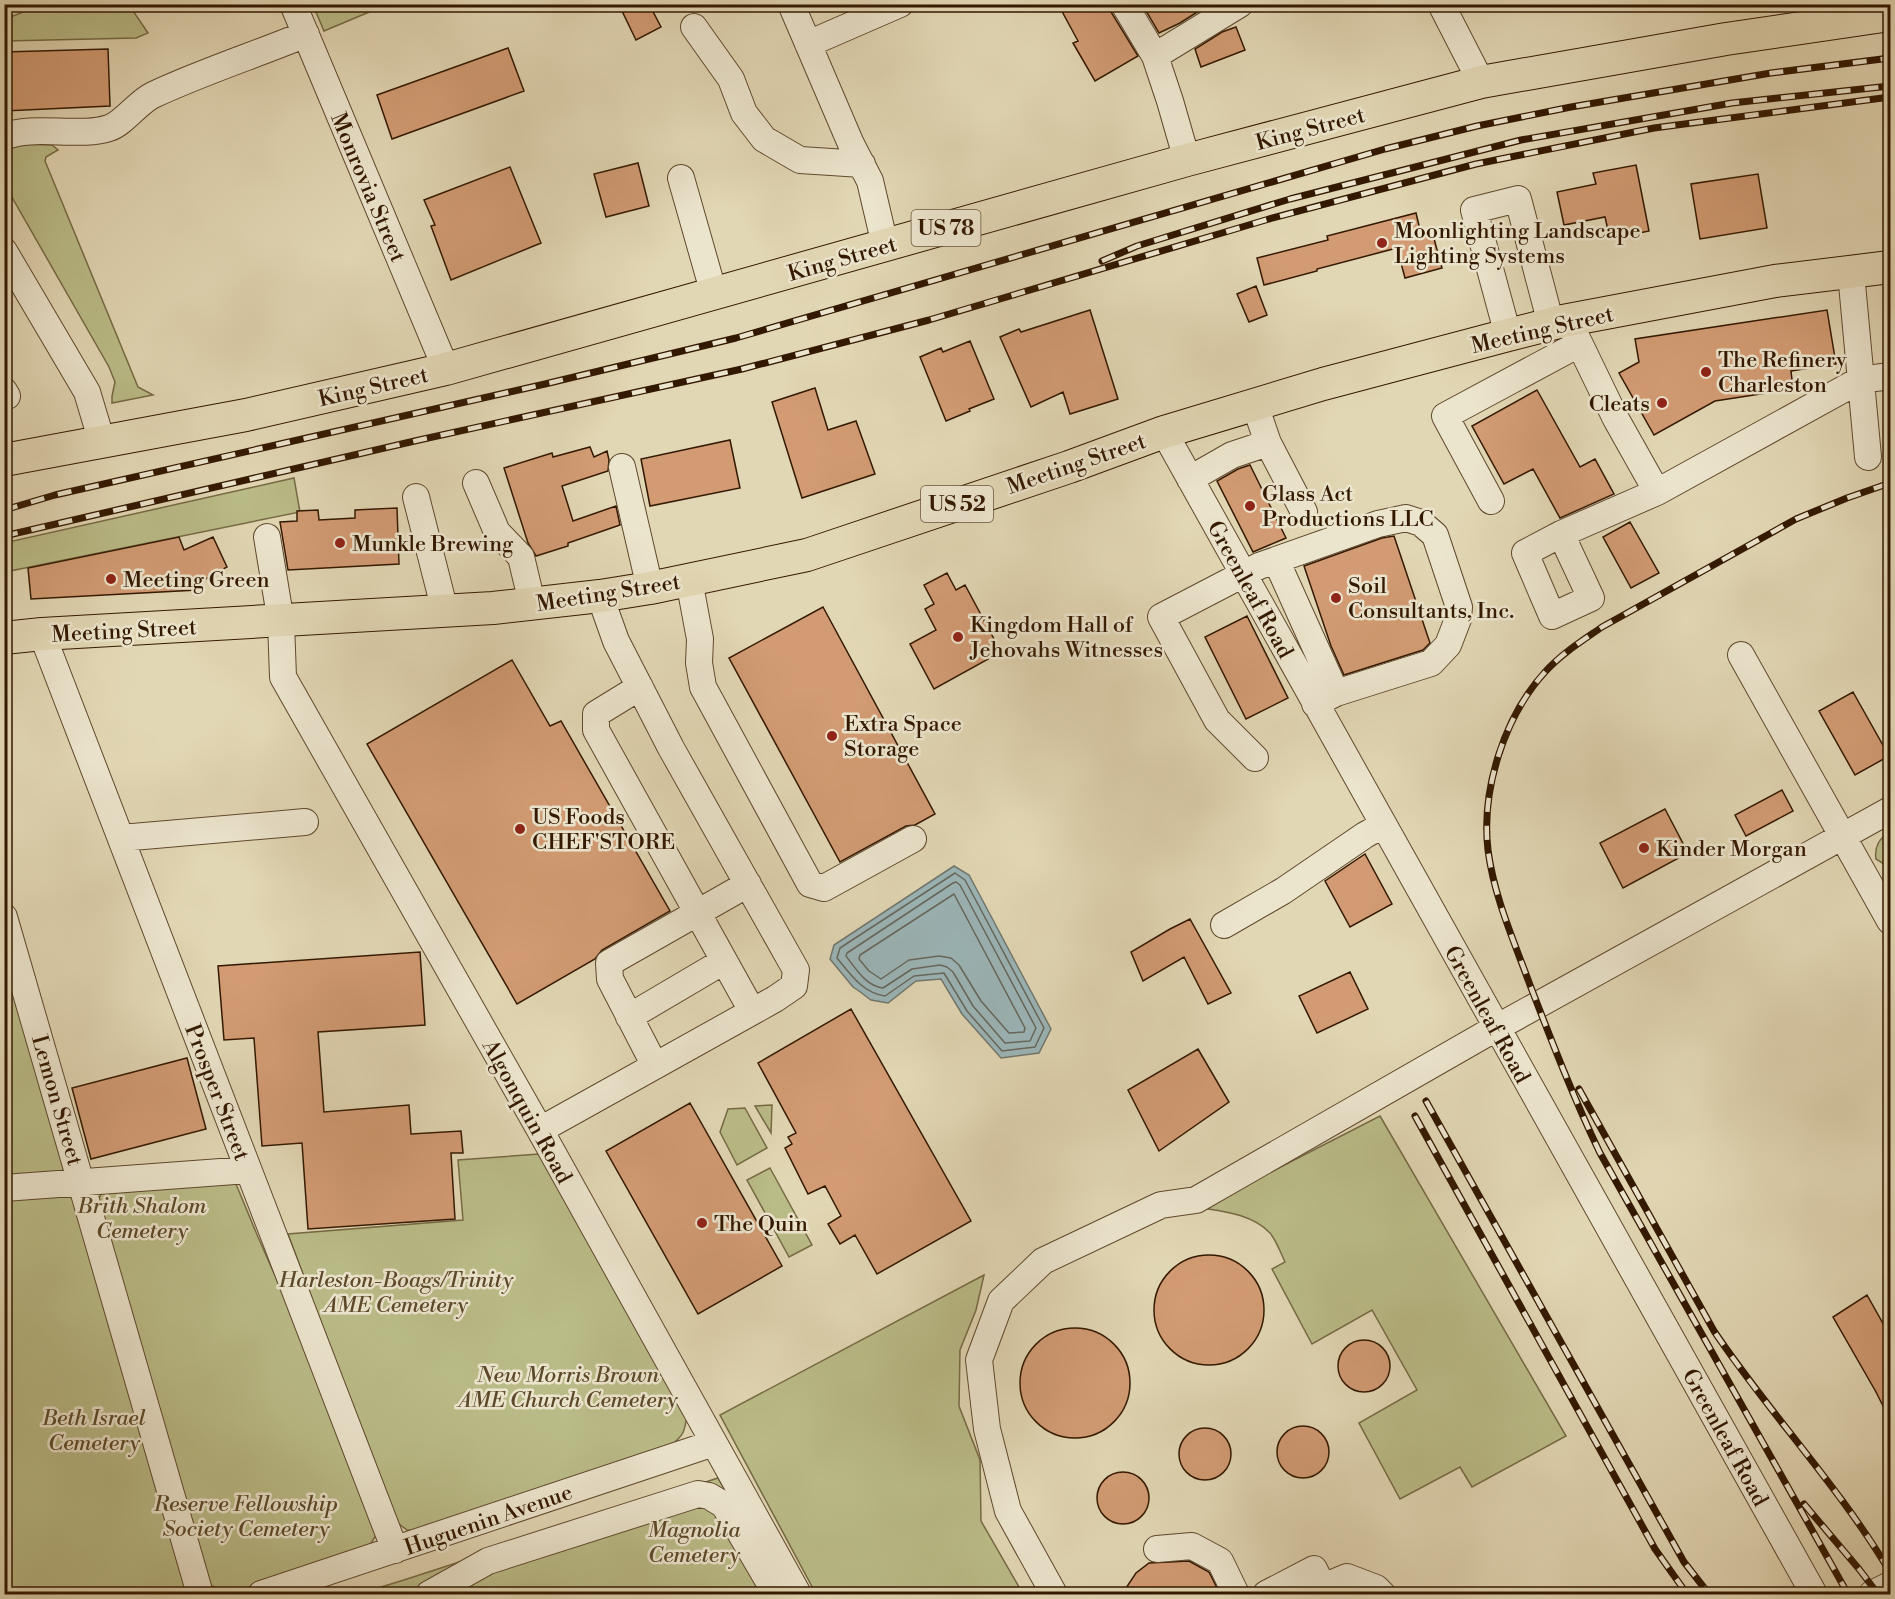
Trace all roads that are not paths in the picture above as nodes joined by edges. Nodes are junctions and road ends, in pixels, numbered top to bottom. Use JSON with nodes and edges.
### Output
{"nodes":[{"id":1,"x":293,"y":4,"type":"edge"},
{"id":2,"x":790,"y":4,"type":"edge"},
{"id":3,"x":900,"y":4,"type":"edge"},
{"id":4,"x":1124,"y":4,"type":"edge"},
{"id":5,"x":1240,"y":4,"type":"edge"},
{"id":6,"x":1441,"y":4,"type":"edge"},
{"id":7,"x":1890,"y":15,"type":"edge"},
{"id":8,"x":694,"y":27,"type":"dead end"},
{"id":9,"x":306,"y":34,"type":"junction"},
{"id":10,"x":808,"y":44,"type":"junction"},
{"id":11,"x":1155,"y":56,"type":"junction"},
{"id":12,"x":1481,"y":82,"type":"junction"},
{"id":13,"x":4,"y":137,"type":"edge"},
{"id":14,"x":1187,"y":160,"type":"junction"},
{"id":15,"x":862,"y":164,"type":"junction"},
{"id":16,"x":681,"y":178,"type":"dead end"},
{"id":17,"x":885,"y":245,"type":"junction"},
{"id":18,"x":4,"y":251,"type":"edge"},
{"id":19,"x":1890,"y":267,"type":"edge"},
{"id":20,"x":1851,"y":273,"type":"junction"},
{"id":21,"x":714,"y":294,"type":"junction"},
{"id":22,"x":1566,"y":329,"type":"junction"},
{"id":23,"x":1508,"y":335,"type":"junction"},
{"id":24,"x":446,"y":369,"type":"junction"},
{"id":25,"x":1890,"y":376,"type":"edge"},
{"id":26,"x":1860,"y":380,"type":"junction"},
{"id":27,"x":1255,"y":405,"type":"junction"},
{"id":28,"x":1164,"y":432,"type":"junction"},
{"id":29,"x":102,"y":442,"type":"junction"},
{"id":30,"x":1268,"y":443,"type":"junction"},
{"id":31,"x":1868,"y":457,"type":"dead end"},
{"id":32,"x":4,"y":460,"type":"edge"},
{"id":33,"x":622,"y":467,"type":"dead end"},
{"id":34,"x":1190,"y":479,"type":"junction"},
{"id":35,"x":476,"y":483,"type":"dead end"},
{"id":36,"x":1657,"y":492,"type":"junction"},
{"id":37,"x":416,"y":497,"type":"dead end"},
{"id":38,"x":1491,"y":501,"type":"dead end"},
{"id":39,"x":1304,"y":512,"type":"dead end"},
{"id":40,"x":1561,"y":534,"type":"dead end"},
{"id":41,"x":267,"y":537,"type":"dead end"},
{"id":42,"x":1276,"y":560,"type":"junction"},
{"id":43,"x":1243,"y":574,"type":"junction"},
{"id":44,"x":689,"y":580,"type":"junction"},
{"id":45,"x":650,"y":588,"type":"junction"},
{"id":46,"x":600,"y":597,"type":"junction"},
{"id":47,"x":532,"y":603,"type":"junction"},
{"id":48,"x":445,"y":612,"type":"junction"},
{"id":49,"x":281,"y":622,"type":"junction"},
{"id":50,"x":42,"y":634,"type":"junction"},
{"id":51,"x":4,"y":638,"type":"edge"},
{"id":52,"x":1741,"y":655,"type":"dead end"},
{"id":53,"x":640,"y":687,"type":"junction"},
{"id":54,"x":1326,"y":698,"type":"junction"},
{"id":55,"x":1255,"y":758,"type":"dead end"},
{"id":56,"x":1890,"y":810,"type":"edge"},
{"id":57,"x":305,"y":822,"type":"dead end"},
{"id":58,"x":1383,"y":825,"type":"junction"},
{"id":59,"x":1843,"y":836,"type":"junction"},
{"id":60,"x":121,"y":838,"type":"junction"},
{"id":61,"x":913,"y":839,"type":"dead end"},
{"id":62,"x":748,"y":884,"type":"junction"},
{"id":63,"x":697,"y":913,"type":"junction"},
{"id":64,"x":4,"y":917,"type":"edge"},
{"id":65,"x":1890,"y":921,"type":"edge"},
{"id":66,"x":1224,"y":925,"type":"dead end"},
{"id":67,"x":724,"y":961,"type":"junction"},
{"id":68,"x":752,"y":1011,"type":"junction"},
{"id":69,"x":629,"y":1017,"type":"junction"},
{"id":70,"x":1496,"y":1028,"type":"junction"},
{"id":71,"x":655,"y":1065,"type":"junction"},
{"id":72,"x":540,"y":1130,"type":"junction"},
{"id":73,"x":245,"y":1162,"type":"junction"},
{"id":74,"x":82,"y":1183,"type":"junction"},
{"id":75,"x":4,"y":1188,"type":"edge"},
{"id":76,"x":714,"y":1443,"type":"junction"},
{"id":77,"x":1157,"y":1549,"type":"dead end"},
{"id":78,"x":395,"y":1550,"type":"junction"},
{"id":79,"x":1890,"y":1585,"type":"edge"},
{"id":80,"x":1318,"y":1591,"type":"edge"},
{"id":81,"x":1811,"y":1592,"type":"edge"},
{"id":82,"x":200,"y":1594,"type":"edge"},
{"id":83,"x":261,"y":1594,"type":"edge"},
{"id":84,"x":429,"y":1594,"type":"edge"},
{"id":85,"x":776,"y":1594,"type":"edge"},
{"id":86,"x":798,"y":1594,"type":"edge"},
{"id":87,"x":1054,"y":1594,"type":"edge"},
{"id":88,"x":1236,"y":1594,"type":"edge"},
{"id":89,"x":1266,"y":1594,"type":"edge"},
{"id":90,"x":1382,"y":1594,"type":"edge"},
{"id":91,"x":1872,"y":1594,"type":"edge"}],
"edges":[{"from":1,"to":9,"type":"street","name":"Monrovia Street"},
{"from":2,"to":10,"type":"street"},
{"from":3,"to":10,"type":"street"},
{"from":4,"to":11,"type":"street"},
{"from":5,"to":11,"type":"street"},
{"from":6,"to":12,"type":"street"},
{"from":7,"to":12,"type":"main road","name":"King Street","number":"US 78"},
{"from":8,"to":15,"type":"street"},
{"from":9,"to":13,"type":"street"},
{"from":9,"to":24,"type":"street","name":"Monrovia Street"},
{"from":10,"to":15,"type":"street"},
{"from":11,"to":14,"type":"street"},
{"from":12,"to":14,"type":"main road","name":"King Street","number":"US 78"},
{"from":14,"to":17,"type":"main road","name":"King Street","number":"US 78"},
{"from":15,"to":17,"type":"street"},
{"from":16,"to":21,"type":"street"},
{"from":17,"to":21,"type":"main road","name":"King Street","number":"US 78"},
{"from":18,"to":29,"type":"street"},
{"from":19,"to":20,"type":"main road","name":"Meeting Street","number":"US 52"},
{"from":20,"to":22,"type":"main road","name":"Meeting Street","number":"US 52"},
{"from":20,"to":26,"type":"street"},
{"from":21,"to":24,"type":"main road","name":"King Street","number":"US 78"},
{"from":22,"to":23,"type":"main road","name":"Meeting Street","number":"US 52"},
{"from":22,"to":23,"type":"street"},
{"from":22,"to":36,"type":"street"},
{"from":22,"to":38,"type":"street"},
{"from":23,"to":27,"type":"main road","name":"Meeting Street","number":"US 52"},
{"from":24,"to":29,"type":"main road","name":"King Street","number":"US 78"},
{"from":25,"to":26,"type":"street"},
{"from":26,"to":31,"type":"street"},
{"from":26,"to":36,"type":"street"},
{"from":27,"to":28,"type":"main road","name":"Meeting Street","number":"US 52"},
{"from":27,"to":30,"type":"street"},
{"from":28,"to":34,"type":"street","name":"Greenleaf Road"},
{"from":28,"to":44,"type":"main road","name":"Meeting Street","number":"US 52"},
{"from":29,"to":32,"type":"main road","name":"King Street","number":"US 78"},
{"from":30,"to":34,"type":"street"},
{"from":30,"to":39,"type":"street"},
{"from":33,"to":45,"type":"street"},
{"from":34,"to":43,"type":"street","name":"Greenleaf Road"},
{"from":35,"to":47,"type":"street"},
{"from":36,"to":40,"type":"street"},
{"from":37,"to":48,"type":"street"},
{"from":41,"to":49,"type":"street","name":"Algonquin Road"},
{"from":42,"to":43,"type":"street"},
{"from":42,"to":54,"type":"street"},
{"from":42,"to":54,"type":"street"},
{"from":43,"to":54,"type":"street","name":"Greenleaf Road"},
{"from":43,"to":55,"type":"street"},
{"from":44,"to":45,"type":"main road","name":"Meeting Street","number":"US 52"},
{"from":44,"to":61,"type":"street"},
{"from":45,"to":46,"type":"main road","name":"Meeting Street","number":"US 52"},
{"from":46,"to":47,"type":"main road","name":"Meeting Street","number":"US 52"},
{"from":46,"to":53,"type":"street"},
{"from":47,"to":48,"type":"main road","name":"Meeting Street","number":"US 52"},
{"from":48,"to":49,"type":"main road","name":"Meeting Street","number":"US 52"},
{"from":49,"to":50,"type":"main road","name":"Meeting Street","number":"US 52"},
{"from":49,"to":72,"type":"street","name":"Algonquin Road"},
{"from":50,"to":51,"type":"main road","name":"Meeting Street","number":"US 52"},
{"from":50,"to":60,"type":"street","name":"Prosper Street"},
{"from":52,"to":59,"type":"street"},
{"from":53,"to":62,"type":"street"},
{"from":53,"to":63,"type":"street"},
{"from":54,"to":58,"type":"street","name":"Greenleaf Road"},
{"from":56,"to":59,"type":"street"},
{"from":57,"to":60,"type":"street"},
{"from":58,"to":66,"type":"street"},
{"from":58,"to":70,"type":"street","name":"Greenleaf Road"},
{"from":59,"to":65,"type":"street"},
{"from":59,"to":70,"type":"street"},
{"from":60,"to":73,"type":"street","name":"Prosper Street"},
{"from":62,"to":63,"type":"street"},
{"from":62,"to":68,"type":"street"},
{"from":63,"to":67,"type":"street"},
{"from":63,"to":69,"type":"street"},
{"from":64,"to":74,"type":"street","name":"Lemon Street"},
{"from":67,"to":68,"type":"street"},
{"from":67,"to":69,"type":"street"},
{"from":68,"to":71,"type":"street"},
{"from":69,"to":71,"type":"street"},
{"from":70,"to":81,"type":"street","name":"Greenleaf Road"},
{"from":70,"to":87,"type":"street"},
{"from":71,"to":72,"type":"street"},
{"from":72,"to":76,"type":"street","name":"Algonquin Road"},
{"from":73,"to":74,"type":"street"},
{"from":73,"to":78,"type":"street","name":"Prosper Street"},
{"from":74,"to":75,"type":"street"},
{"from":74,"to":82,"type":"street","name":"Lemon Street"},
{"from":76,"to":78,"type":"street","name":"Huguenin Avenue"},
{"from":76,"to":86,"type":"street","name":"Algonquin Road"},
{"from":77,"to":88,"type":"street"},
{"from":78,"to":83,"type":"street","name":"Huguenin Avenue"},
{"from":79,"to":91,"type":"street"},
{"from":80,"to":89,"type":"street"},
{"from":80,"to":90,"type":"street"},
{"from":84,"to":85,"type":"street"}]}
